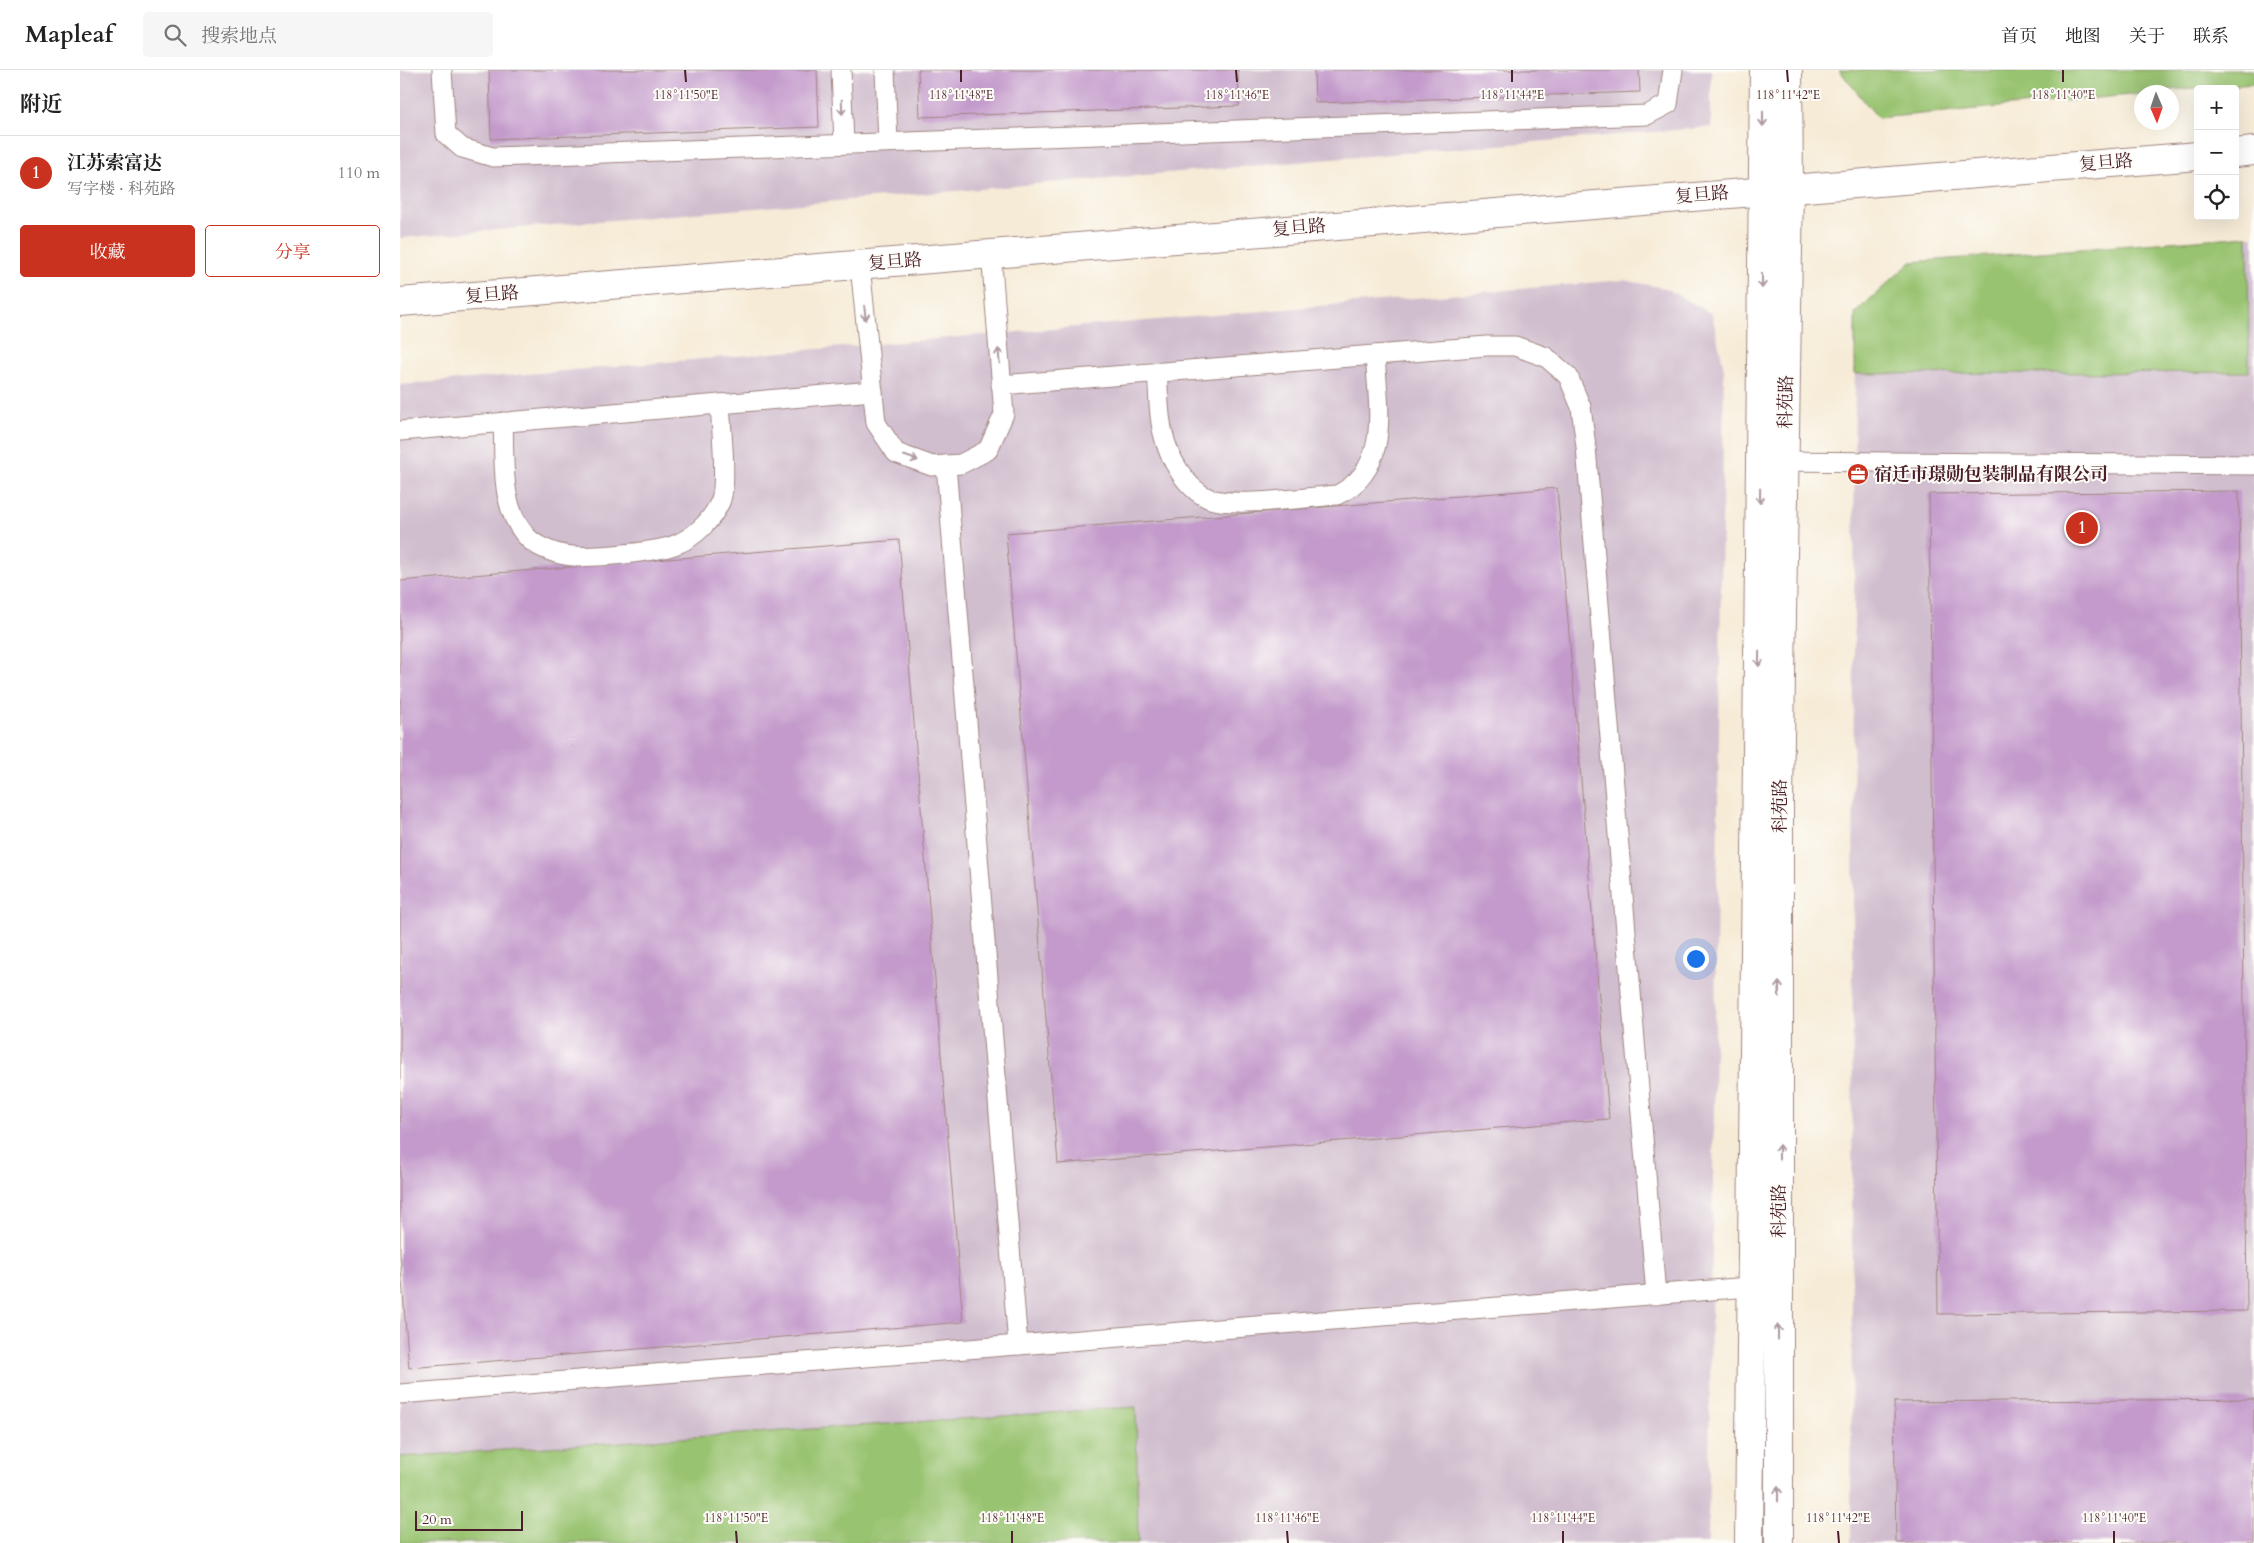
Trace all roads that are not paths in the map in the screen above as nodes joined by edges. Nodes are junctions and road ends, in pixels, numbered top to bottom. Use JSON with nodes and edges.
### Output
{"nodes":[{"id":1,"x":442,"y":70,"type":"edge"},
{"id":2,"x":841,"y":70,"type":"edge"},
{"id":3,"x":885,"y":70,"type":"edge"},
{"id":4,"x":1673,"y":70,"type":"edge"},
{"id":5,"x":1764,"y":70,"type":"edge"},
{"id":6,"x":1788,"y":70,"type":"edge"},
{"id":7,"x":888,"y":142,"type":"junction"},
{"id":8,"x":844,"y":144,"type":"junction"},
{"id":9,"x":2254,"y":151,"type":"edge"},
{"id":10,"x":2239,"y":153,"type":"edge"},
{"id":11,"x":2194,"y":156,"type":"edge"},
{"id":12,"x":1789,"y":188,"type":"junction"},
{"id":13,"x":1763,"y":190,"type":"junction"},
{"id":14,"x":991,"y":253,"type":"junction"},
{"id":15,"x":860,"y":264,"type":"junction"},
{"id":16,"x":400,"y":302,"type":"edge"},
{"id":17,"x":1375,"y":355,"type":"junction"},
{"id":18,"x":1157,"y":373,"type":"junction"},
{"id":19,"x":1001,"y":384,"type":"junction"},
{"id":20,"x":873,"y":391,"type":"junction"},
{"id":21,"x":720,"y":404,"type":"junction"},
{"id":22,"x":503,"y":422,"type":"junction"},
{"id":23,"x":400,"y":431,"type":"edge"},
{"id":24,"x":1773,"y":461,"type":"junction"},
{"id":25,"x":946,"y":465,"type":"junction"},
{"id":26,"x":2254,"y":465,"type":"edge"},
{"id":27,"x":1778,"y":1283,"type":"junction"},
{"id":28,"x":1752,"y":1287,"type":"junction"},
{"id":29,"x":1656,"y":1294,"type":"junction"},
{"id":30,"x":1018,"y":1345,"type":"junction"},
{"id":31,"x":400,"y":1394,"type":"edge"},
{"id":32,"x":1750,"y":1543,"type":"edge"},
{"id":33,"x":1779,"y":1543,"type":"edge"}],
"edges":[{"from":1,"to":8,"type":"lane"},
{"from":2,"to":8,"type":"lane","one_way":true},
{"from":3,"to":7,"type":"lane"},
{"from":4,"to":7,"type":"lane"},
{"from":5,"to":13,"type":"street","name":"科苑路","one_way":true},
{"from":6,"to":12,"type":"street","name":"科苑路"},
{"from":7,"to":8,"type":"lane"},
{"from":9,"to":10,"type":"street"},
{"from":11,"to":12,"type":"street","name":"复旦路"},
{"from":12,"to":13,"type":"street","name":"复旦路"},
{"from":12,"to":24,"type":"street","name":"科苑路"},
{"from":13,"to":14,"type":"street","name":"复旦路"},
{"from":13,"to":24,"type":"street","name":"科苑路","one_way":true},
{"from":14,"to":15,"type":"street","name":"复旦路"},
{"from":19,"to":14,"type":"lane","one_way":true},
{"from":15,"to":16,"type":"street","name":"复旦路"},
{"from":15,"to":20,"type":"lane","one_way":true},
{"from":17,"to":18,"type":"lane"},
{"from":17,"to":18,"type":"lane"},
{"from":17,"to":29,"type":"lane"},
{"from":18,"to":19,"type":"lane"},
{"from":19,"to":25,"type":"lane"},
{"from":20,"to":21,"type":"lane"},
{"from":20,"to":25,"type":"lane","one_way":true},
{"from":21,"to":22,"type":"lane"},
{"from":21,"to":22,"type":"lane"},
{"from":22,"to":23,"type":"lane"},
{"from":24,"to":26,"type":"lane"},
{"from":27,"to":24,"type":"street","name":"科苑路","one_way":true},
{"from":24,"to":28,"type":"street","name":"科苑路","one_way":true},
{"from":25,"to":30,"type":"lane"},
{"from":27,"to":28,"type":"lane"},
{"from":33,"to":27,"type":"street","name":"科苑路","one_way":true},
{"from":28,"to":29,"type":"lane"},
{"from":28,"to":32,"type":"street","name":"科苑路"},
{"from":29,"to":30,"type":"lane"},
{"from":30,"to":31,"type":"lane"}]}
